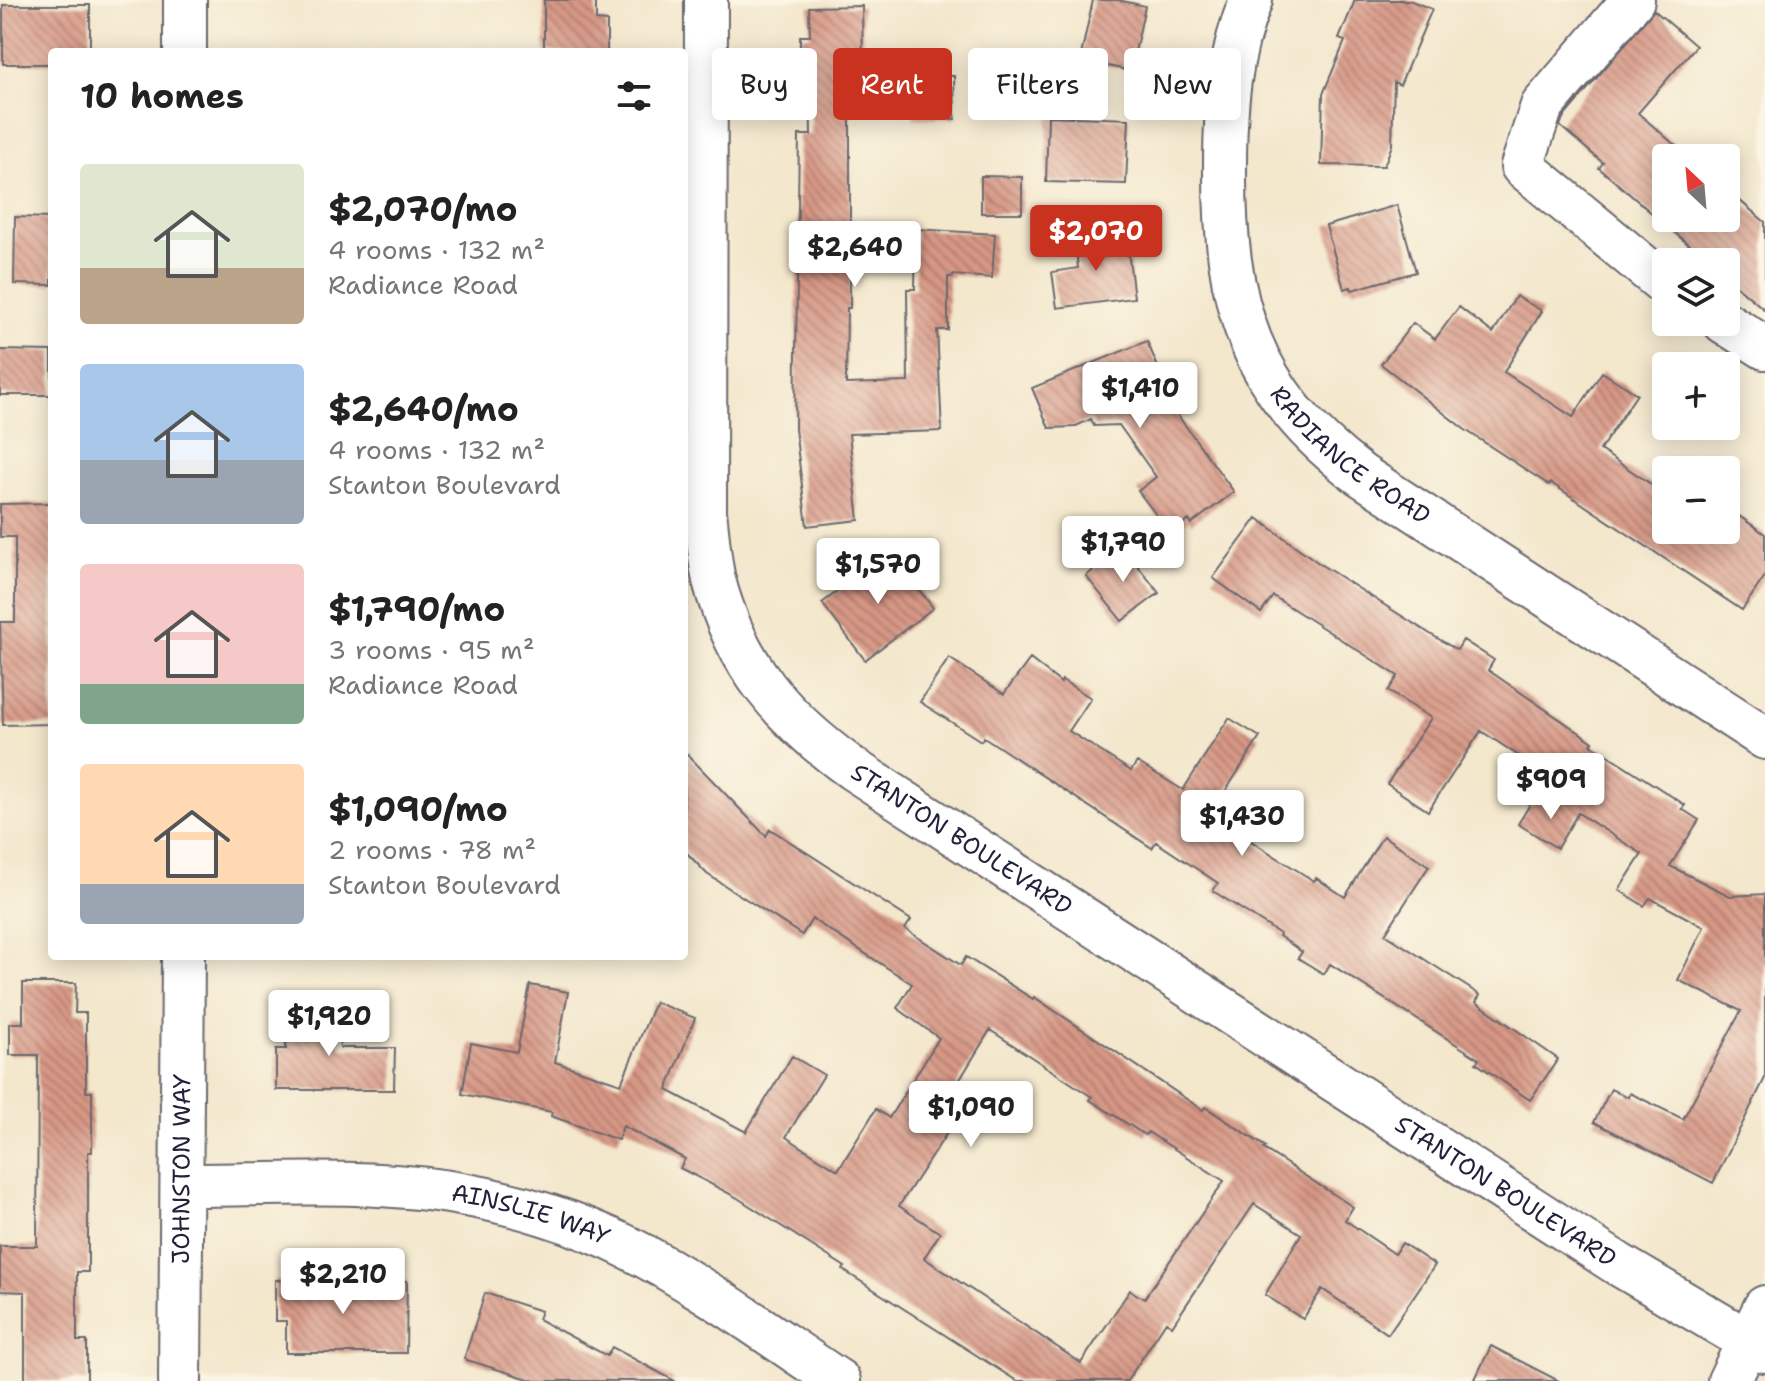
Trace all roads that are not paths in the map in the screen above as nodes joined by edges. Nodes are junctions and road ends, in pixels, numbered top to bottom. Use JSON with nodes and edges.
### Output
{"nodes":[{"id":1,"x":185,"y":0,"type":"edge"},
{"id":2,"x":706,"y":0,"type":"edge"},
{"id":3,"x":1251,"y":0,"type":"edge"},
{"id":4,"x":1633,"y":0,"type":"edge"},
{"id":5,"x":185,"y":48,"type":"edge"},
{"id":6,"x":1652,"y":273,"type":"edge"},
{"id":7,"x":1740,"y":332,"type":"edge"},
{"id":8,"x":1765,"y":348,"type":"edge"},
{"id":9,"x":1765,"y":738,"type":"edge"},
{"id":10,"x":183,"y":960,"type":"edge"},
{"id":11,"x":182,"y":1185,"type":"junction"},
{"id":12,"x":1759,"y":1333,"type":"edge"},
{"id":13,"x":180,"y":1381,"type":"edge"},
{"id":14,"x":839,"y":1381,"type":"edge"},
{"id":15,"x":1729,"y":1381,"type":"edge"}],
"edges":[{"from":1,"to":5,"type":"street"},
{"from":2,"to":12,"type":"street","name":"STANTON BOULEVARD"},
{"from":3,"to":9,"type":"street","name":"RADIANCE ROAD"},
{"from":4,"to":6,"type":"street"},
{"from":7,"to":8,"type":"street"},
{"from":10,"to":11,"type":"street","name":"JOHNSTON WAY"},
{"from":11,"to":13,"type":"street","name":"JOHNSTON WAY"},
{"from":11,"to":14,"type":"street","name":"AINSLIE WAY"},
{"from":12,"to":15,"type":"street"}]}
